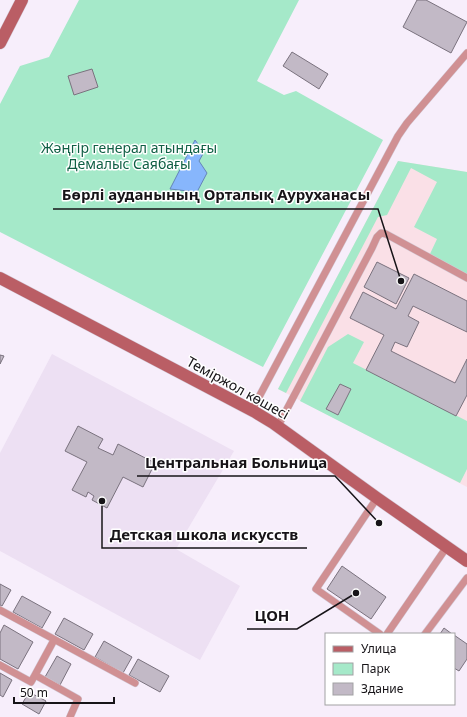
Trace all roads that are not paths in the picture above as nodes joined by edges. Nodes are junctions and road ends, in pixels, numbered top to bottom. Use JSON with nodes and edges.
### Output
{"nodes":[{"id":1,"x":22,"y":0,"type":"edge"},
{"id":2,"x":0,"y":43,"type":"edge"},
{"id":3,"x":467,"y":54,"type":"edge"},
{"id":4,"x":0,"y":278,"type":"edge"},
{"id":5,"x":467,"y":278,"type":"edge"},
{"id":6,"x":252,"y":410,"type":"junction"},
{"id":7,"x":278,"y":426,"type":"junction"},
{"id":8,"x":377,"y":498,"type":"junction"},
{"id":9,"x":446,"y":548,"type":"junction"},
{"id":10,"x":467,"y":561,"type":"edge"},
{"id":11,"x":467,"y":578,"type":"edge"},
{"id":12,"x":0,"y":610,"type":"edge"},
{"id":13,"x":379,"y":633,"type":"edge"},
{"id":14,"x":387,"y":633,"type":"edge"},
{"id":15,"x":427,"y":633,"type":"edge"},
{"id":16,"x":54,"y":640,"type":"junction"},
{"id":17,"x":0,"y":665,"type":"edge"},
{"id":18,"x":35,"y":675,"type":"junction"},
{"id":19,"x":134,"y":683,"type":"dead end"},
{"id":20,"x":70,"y":717,"type":"edge"}],
"edges":[{"from":1,"to":2,"type":"street"},
{"from":3,"to":6,"type":"lane"},
{"from":4,"to":6,"type":"street","name":"Теміржол көшесі"},
{"from":5,"to":7,"type":"lane"},
{"from":6,"to":7,"type":"street","name":"Теміржол көшесі"},
{"from":7,"to":8,"type":"street","name":"Теміржол көшесі"},
{"from":8,"to":9,"type":"street","name":"Теміржол көшесі"},
{"from":8,"to":13,"type":"lane"},
{"from":9,"to":10,"type":"street","name":"Теміржол көшесі"},
{"from":9,"to":14,"type":"lane"},
{"from":11,"to":15,"type":"lane"},
{"from":12,"to":16,"type":"lane"},
{"from":16,"to":18,"type":"lane"},
{"from":16,"to":19,"type":"lane"},
{"from":17,"to":18,"type":"lane"},
{"from":18,"to":20,"type":"lane"}]}
